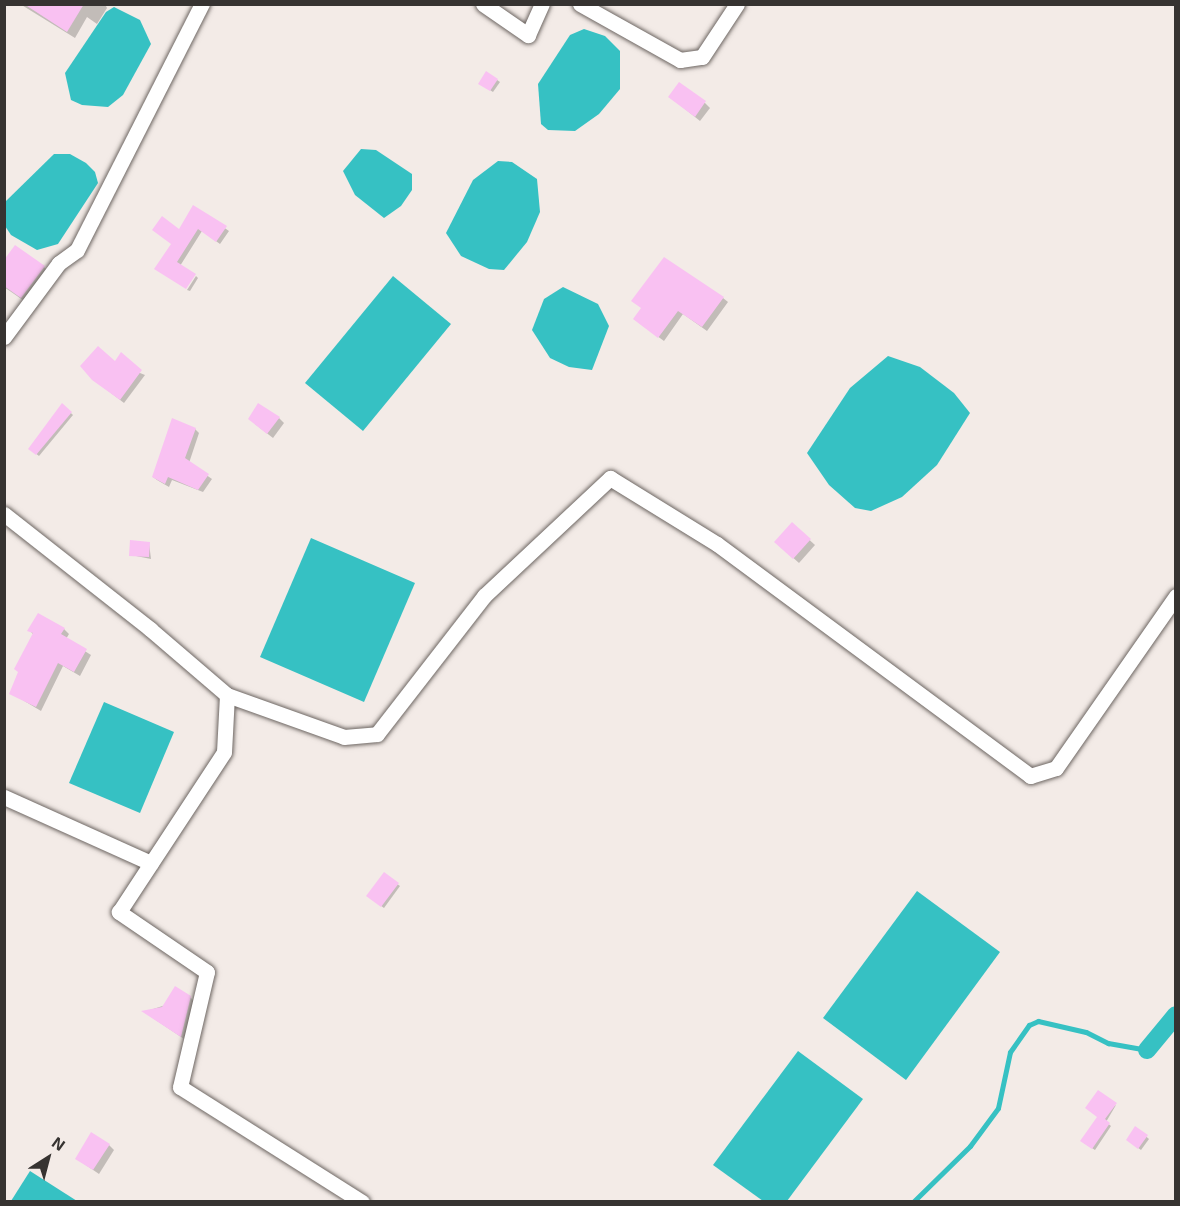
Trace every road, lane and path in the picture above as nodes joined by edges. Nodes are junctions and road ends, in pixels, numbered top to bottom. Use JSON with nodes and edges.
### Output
{"nodes":[{"id":1,"x":202,"y":4,"type":"edge"},
{"id":2,"x":483,"y":4,"type":"edge"},
{"id":3,"x":542,"y":4,"type":"edge"},
{"id":4,"x":580,"y":4,"type":"edge"},
{"id":5,"x":737,"y":4,"type":"edge"},
{"id":6,"x":4,"y":337,"type":"edge"},
{"id":7,"x":4,"y":514,"type":"edge"},
{"id":8,"x":1176,"y":596,"type":"edge"},
{"id":9,"x":227,"y":695,"type":"junction"},
{"id":10,"x":4,"y":797,"type":"edge"},
{"id":11,"x":151,"y":863,"type":"junction"},
{"id":12,"x":362,"y":1202,"type":"edge"}],
"edges":[{"from":1,"to":6,"type":"street"},
{"from":2,"to":3,"type":"street"},
{"from":4,"to":5,"type":"street"},
{"from":7,"to":9,"type":"street"},
{"from":8,"to":9,"type":"street"},
{"from":9,"to":11,"type":"street"},
{"from":10,"to":11,"type":"street"},
{"from":11,"to":12,"type":"street"}]}
